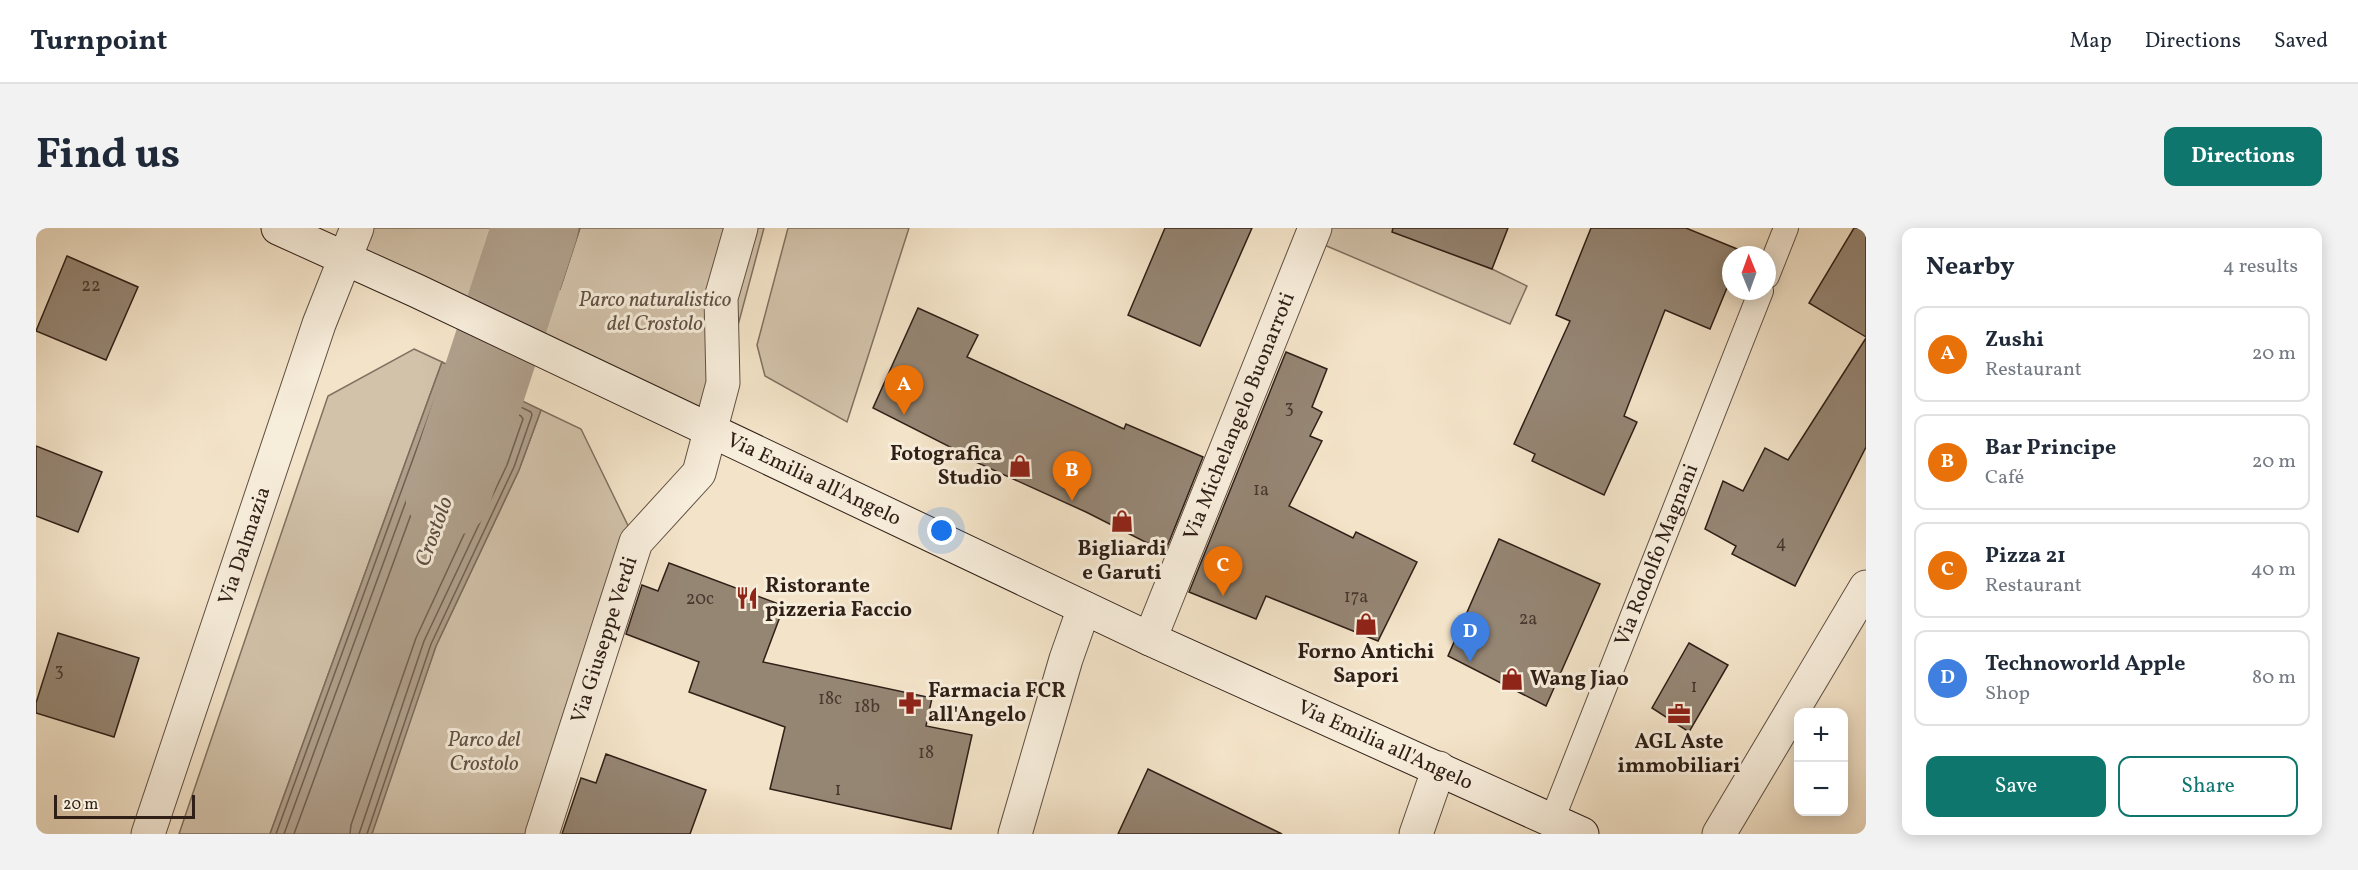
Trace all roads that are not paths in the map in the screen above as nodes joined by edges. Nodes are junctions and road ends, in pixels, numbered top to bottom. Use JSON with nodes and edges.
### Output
{"nodes":[{"id":1,"x":278,"y":228,"type":"edge"},
{"id":2,"x":357,"y":228,"type":"edge"},
{"id":3,"x":741,"y":228,"type":"edge"},
{"id":4,"x":1315,"y":228,"type":"edge"},
{"id":5,"x":1786,"y":228,"type":"edge"},
{"id":6,"x":1776,"y":253,"type":"edge"},
{"id":7,"x":345,"y":258,"type":"junction"},
{"id":8,"x":1757,"y":300,"type":"edge"},
{"id":9,"x":710,"y":430,"type":"junction"},
{"id":10,"x":1866,"y":587,"type":"edge"},
{"id":11,"x":1084,"y":608,"type":"junction"},
{"id":12,"x":1149,"y":639,"type":"junction"},
{"id":13,"x":1439,"y":768,"type":"junction"},
{"id":14,"x":1552,"y":820,"type":"junction"},
{"id":15,"x":148,"y":834,"type":"edge"},
{"id":16,"x":542,"y":834,"type":"edge"},
{"id":17,"x":1015,"y":834,"type":"edge"},
{"id":18,"x":1416,"y":834,"type":"edge"},
{"id":19,"x":1582,"y":834,"type":"edge"},
{"id":20,"x":1719,"y":834,"type":"edge"}],
"edges":[{"from":1,"to":7,"type":"street","name":"Via Emilia all'Angelo"},
{"from":2,"to":7,"type":"street","name":"Via Dalmazia"},
{"from":3,"to":9,"type":"street","name":"Via Giuseppe Verdi"},
{"from":4,"to":12,"type":"street","name":"Via Michelangelo Buonarroti"},
{"from":5,"to":6,"type":"lane"},
{"from":7,"to":9,"type":"street","name":"Via Emilia all'Angelo"},
{"from":7,"to":15,"type":"street","name":"Via Dalmazia"},
{"from":8,"to":14,"type":"lane","name":"Via Rodolfo Magnani"},
{"from":9,"to":11,"type":"street","name":"Via Emilia all'Angelo"},
{"from":9,"to":16,"type":"street","name":"Via Giuseppe Verdi"},
{"from":10,"to":20,"type":"street"},
{"from":11,"to":12,"type":"street","name":"Via Emilia all'Angelo"},
{"from":11,"to":17,"type":"street"},
{"from":12,"to":13,"type":"street","name":"Via Emilia all'Angelo"},
{"from":13,"to":14,"type":"street","name":"Via Emilia all'Angelo"},
{"from":13,"to":18,"type":"street"},
{"from":14,"to":19,"type":"street","name":"Via Emilia all'Angelo"}]}
